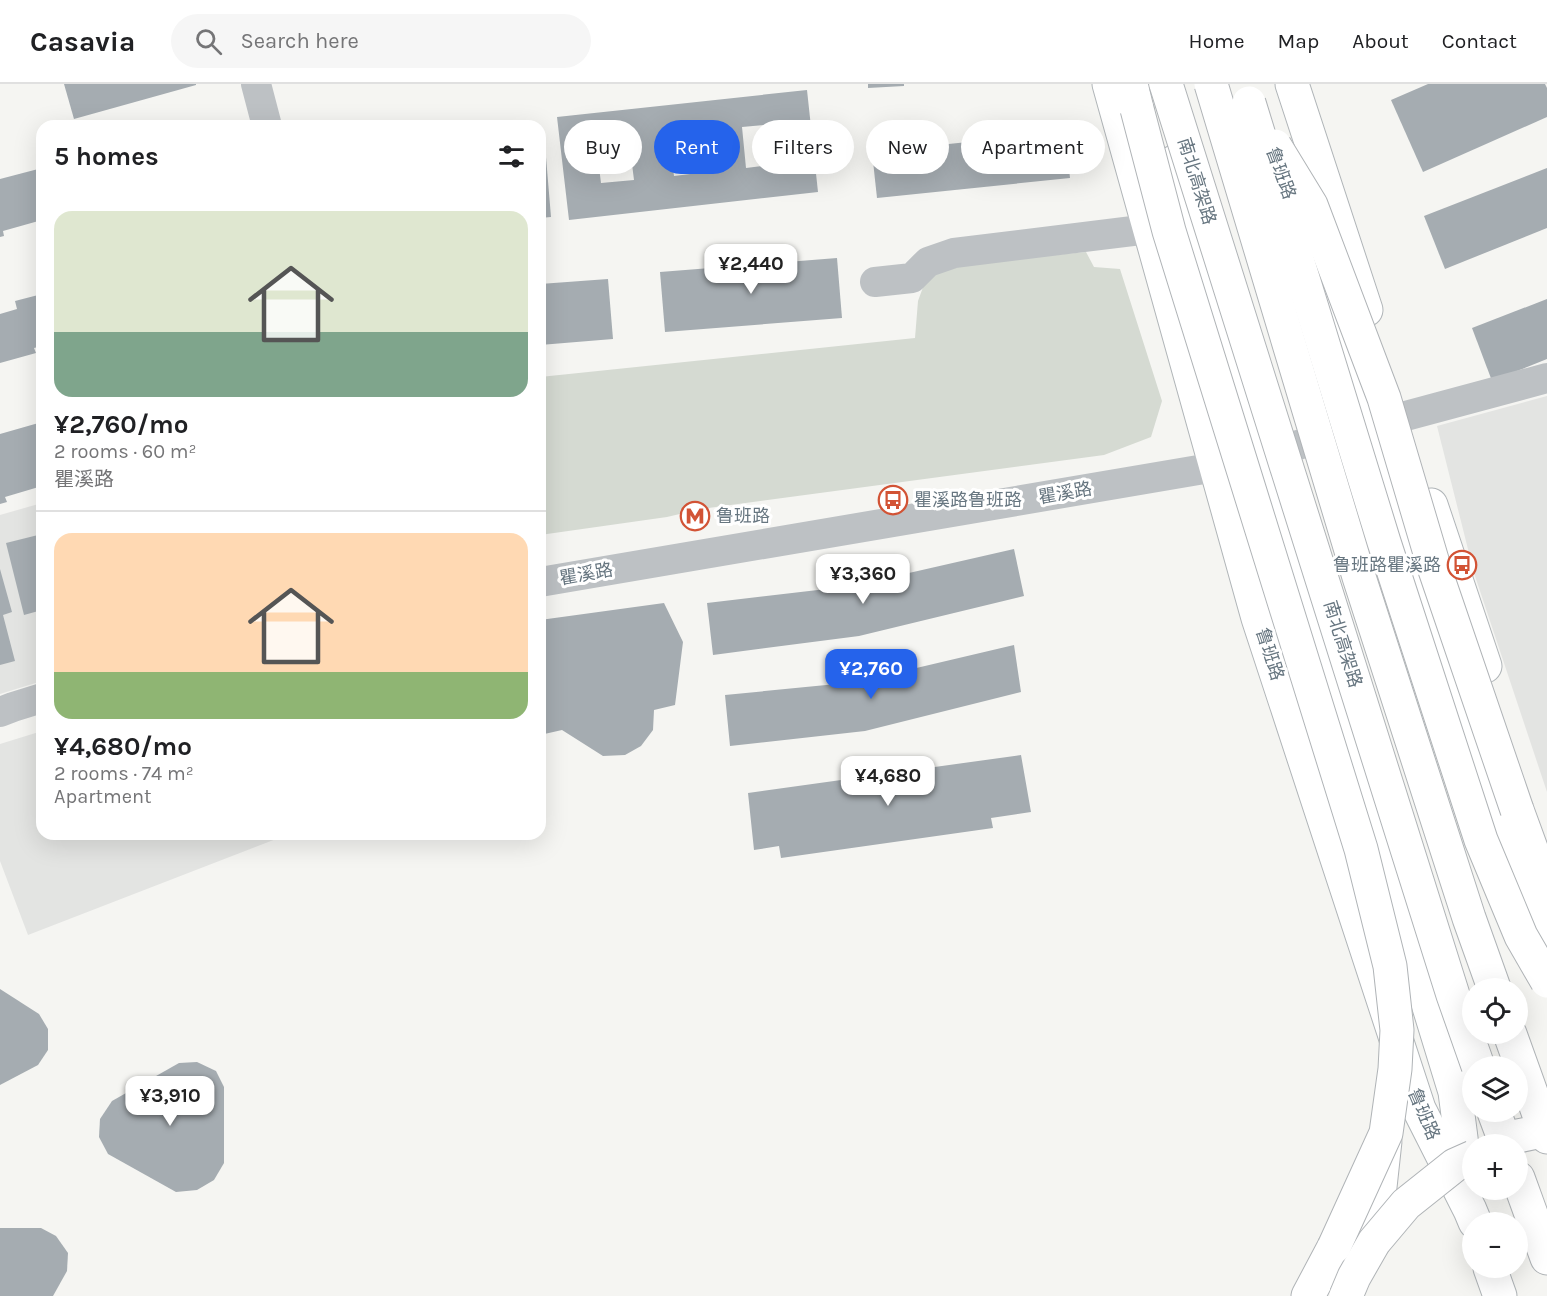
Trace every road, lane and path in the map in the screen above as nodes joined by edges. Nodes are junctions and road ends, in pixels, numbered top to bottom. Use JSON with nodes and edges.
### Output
{"nodes":[{"id":1,"x":256,"y":84,"type":"edge"},
{"id":2,"x":1109,"y":84,"type":"edge"},
{"id":3,"x":1131,"y":84,"type":"edge"},
{"id":4,"x":1151,"y":84,"type":"edge"},
{"id":5,"x":1166,"y":84,"type":"edge"},
{"id":6,"x":1212,"y":84,"type":"edge"},
{"id":7,"x":1292,"y":84,"type":"edge"},
{"id":8,"x":1247,"y":90,"type":"edge"},
{"id":9,"x":265,"y":120,"type":"edge"},
{"id":10,"x":1149,"y":229,"type":"junction"},
{"id":11,"x":875,"y":282,"type":"dead end"},
{"id":12,"x":1547,"y":378,"type":"edge"},
{"id":13,"x":1386,"y":421,"type":"junction"},
{"id":14,"x":1260,"y":454,"type":"junction"},
{"id":15,"x":1216,"y":466,"type":"junction"},
{"id":16,"x":546,"y":581,"type":"edge"},
{"id":17,"x":36,"y":700,"type":"edge"},
{"id":18,"x":0,"y":712,"type":"edge"},
{"id":19,"x":1547,"y":857,"type":"edge"},
{"id":20,"x":1547,"y":892,"type":"edge"},
{"id":21,"x":1547,"y":942,"type":"edge"},
{"id":22,"x":1491,"y":978,"type":"edge"},
{"id":23,"x":1547,"y":981,"type":"edge"},
{"id":24,"x":1514,"y":1044,"type":"edge"},
{"id":25,"x":1474,"y":1056,"type":"edge"},
{"id":26,"x":1547,"y":1130,"type":"edge"},
{"id":27,"x":1386,"y":1133,"type":"junction"},
{"id":28,"x":1528,"y":1134,"type":"edge"},
{"id":29,"x":1547,"y":1137,"type":"edge"},
{"id":30,"x":1462,"y":1162,"type":"edge"},
{"id":31,"x":1526,"y":1200,"type":"edge"},
{"id":32,"x":1471,"y":1212,"type":"edge"},
{"id":33,"x":1472,"y":1212,"type":"edge"},
{"id":34,"x":1374,"y":1242,"type":"junction"},
{"id":35,"x":1547,"y":1258,"type":"edge"},
{"id":36,"x":1494,"y":1278,"type":"edge"},
{"id":37,"x":1346,"y":1290,"type":"edge"},
{"id":38,"x":1308,"y":1296,"type":"edge"},
{"id":39,"x":1500,"y":1296,"type":"edge"}],
"edges":[{"from":1,"to":9,"type":"street"},
{"from":2,"to":10,"type":"main road","name":"鲁班路"},
{"from":3,"to":27,"type":"main road","bridge":true},
{"from":4,"to":14,"type":"main road","name":"鲁班路"},
{"from":5,"to":25,"type":"main road","name":"南北高架路","bridge":true},
{"from":6,"to":22,"type":"main road","name":"南北高架路","bridge":true},
{"from":7,"to":13,"type":"main road","name":"鲁班路"},
{"from":8,"to":13,"type":"main road","name":"鲁班路"},
{"from":8,"to":20,"type":"main road","bridge":true},
{"from":8,"to":23,"type":"main road","bridge":true},
{"from":10,"to":11,"type":"street"},
{"from":10,"to":15,"type":"main road","name":"鲁班路"},
{"from":12,"to":13,"type":"street","name":"瞿溪路"},
{"from":13,"to":14,"type":"street","name":"瞿溪路"},
{"from":13,"to":19,"type":"main road","name":"鲁班路"},
{"from":13,"to":21,"type":"main road","name":"鲁班路"},
{"from":14,"to":15,"type":"street","name":"瞿溪路"},
{"from":14,"to":33,"type":"main road","name":"鲁班路"},
{"from":15,"to":16,"type":"street","name":"瞿溪路"},
{"from":15,"to":32,"type":"main road","name":"鲁班路"},
{"from":17,"to":18,"type":"street"},
{"from":24,"to":29,"type":"main road"},
{"from":26,"to":28,"type":"main road"},
{"from":27,"to":34,"type":"main road","bridge":true},
{"from":27,"to":38,"type":"main road","bridge":true},
{"from":30,"to":34,"type":"main road","bridge":true},
{"from":31,"to":35,"type":"main road"},
{"from":34,"to":37,"type":"main road","bridge":true},
{"from":36,"to":39,"type":"main road"}]}
